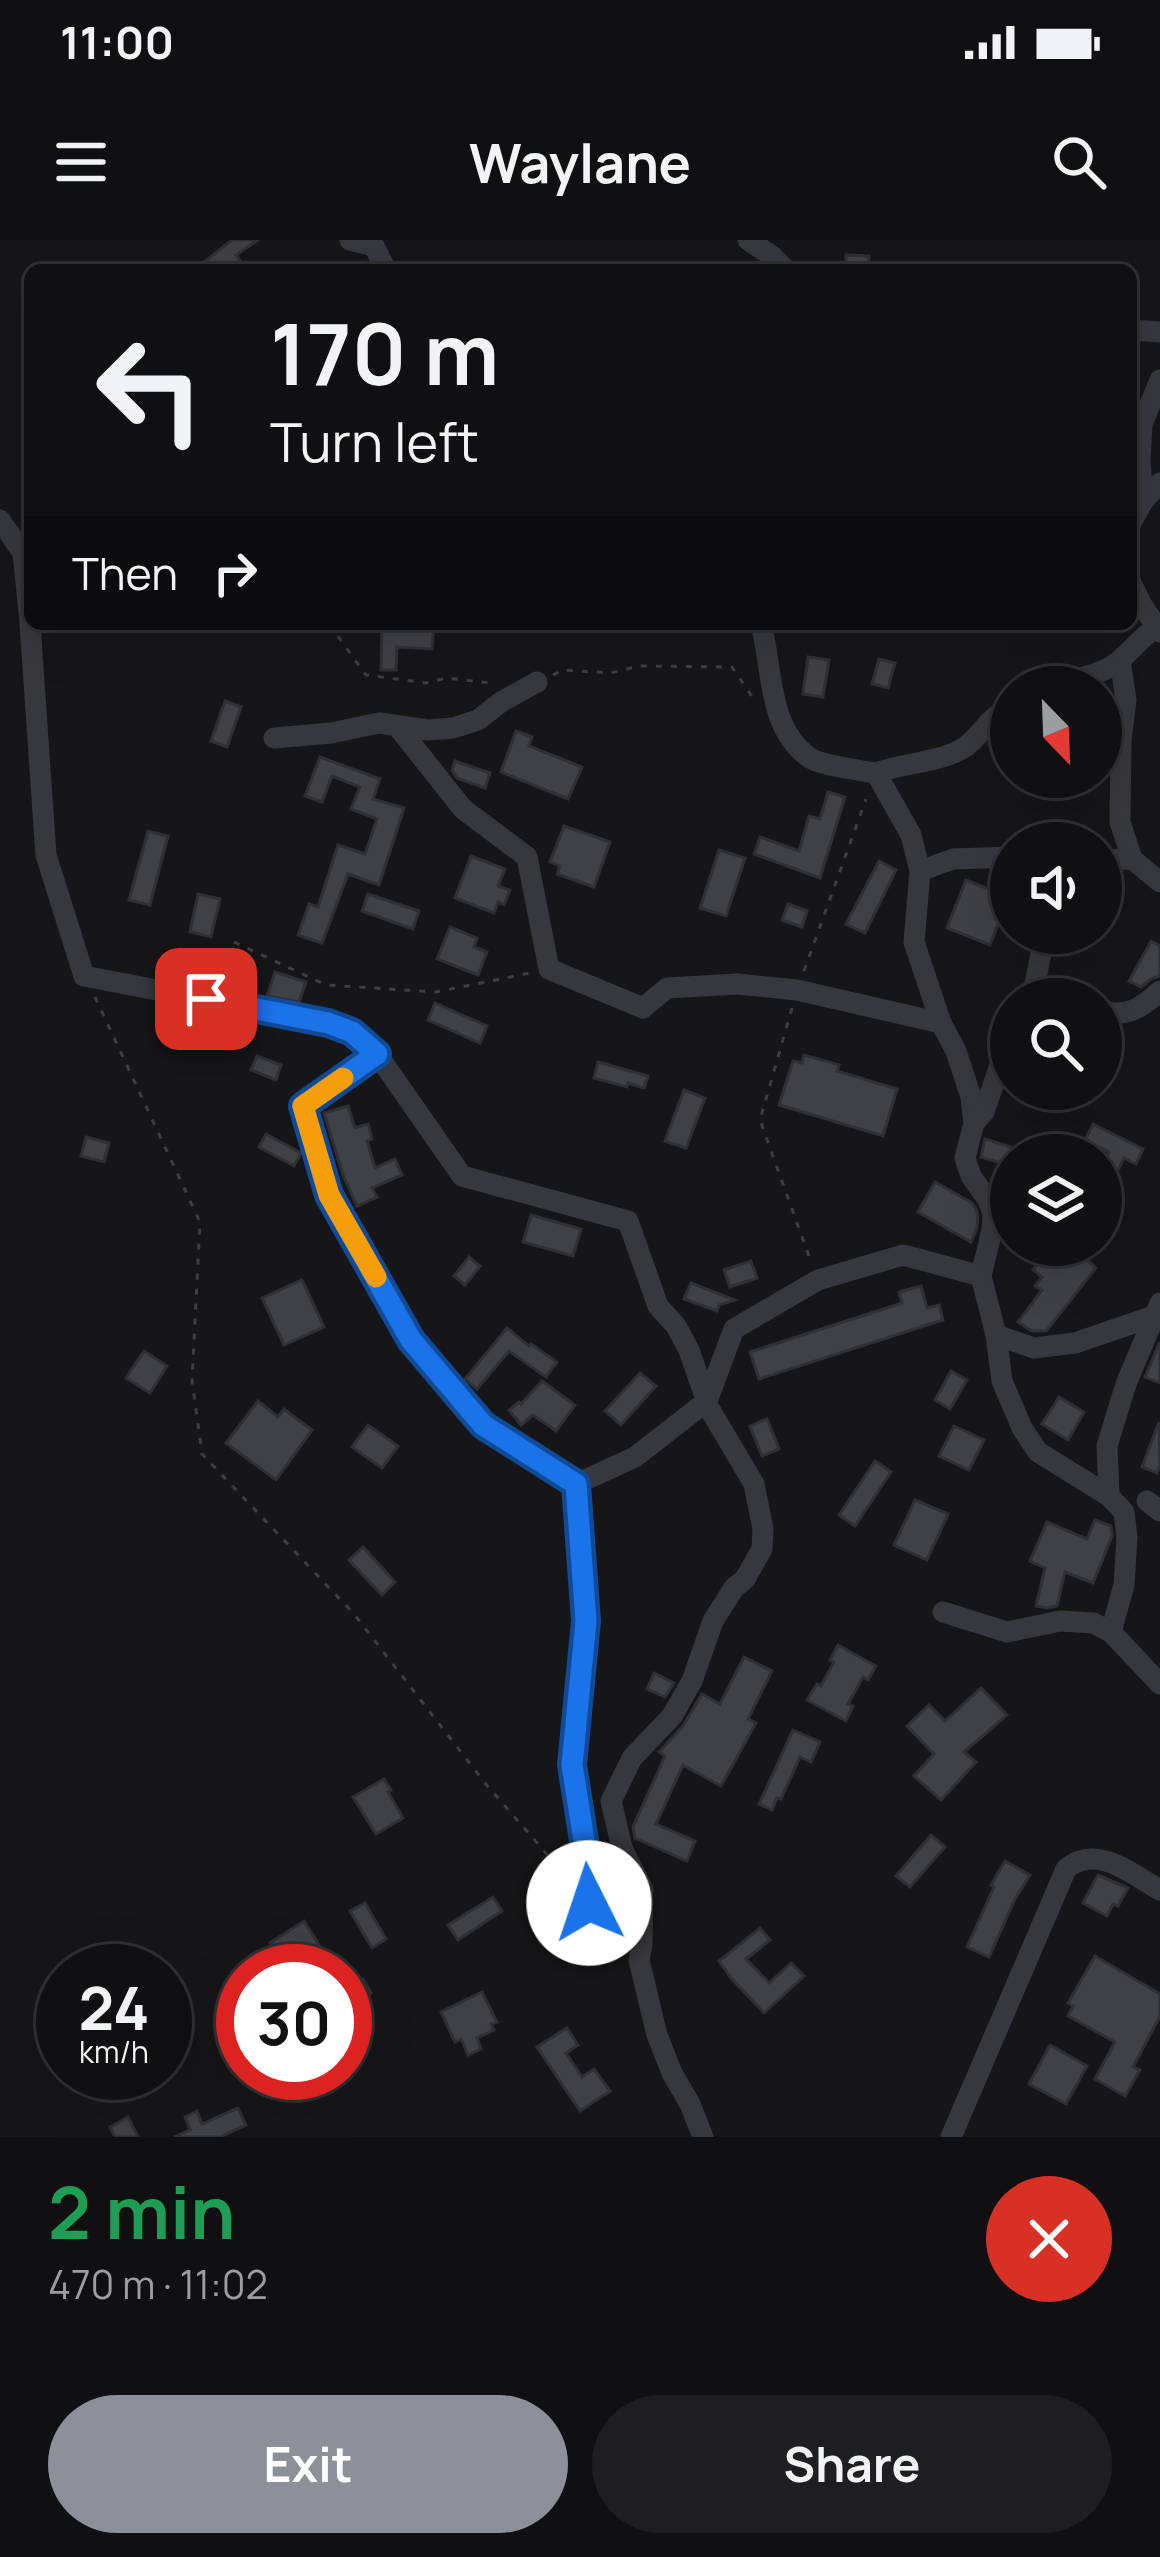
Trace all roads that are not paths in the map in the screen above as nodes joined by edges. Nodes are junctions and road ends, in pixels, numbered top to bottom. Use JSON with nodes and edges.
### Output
{"nodes":[{"id":1,"x":350,"y":240,"type":"edge"},
{"id":2,"x":748,"y":240,"type":"edge"},
{"id":3,"x":383,"y":264,"type":"edge"},
{"id":4,"x":780,"y":264,"type":"edge"},
{"id":5,"x":1160,"y":380,"type":"edge"},
{"id":6,"x":1160,"y":483,"type":"edge"},
{"id":7,"x":1143,"y":501,"type":"junction"},
{"id":8,"x":1137,"y":512,"type":"edge"},
{"id":9,"x":0,"y":520,"type":"edge"},
{"id":10,"x":24,"y":570,"type":"edge"},
{"id":11,"x":1137,"y":593,"type":"edge"},
{"id":12,"x":30,"y":630,"type":"edge"},
{"id":13,"x":762,"y":630,"type":"edge"},
{"id":14,"x":1158,"y":630,"type":"edge"},
{"id":15,"x":1120,"y":660,"type":"junction"},
{"id":16,"x":1111,"y":666,"type":"edge"},
{"id":17,"x":537,"y":682,"type":"road end"},
{"id":18,"x":990,"y":719,"type":"edge"},
{"id":19,"x":398,"y":727,"type":"junction"},
{"id":20,"x":274,"y":738,"type":"dead end"},
{"id":21,"x":876,"y":773,"type":"junction"},
{"id":22,"x":990,"y":858,"type":"edge"},
{"id":23,"x":1122,"y":860,"type":"edge"},
{"id":24,"x":1132,"y":860,"type":"junction"},
{"id":25,"x":920,"y":871,"type":"junction"},
{"id":26,"x":1160,"y":882,"type":"edge"},
{"id":27,"x":1160,"y":992,"type":"edge"},
{"id":28,"x":1122,"y":1014,"type":"edge"},
{"id":29,"x":941,"y":1023,"type":"junction"},
{"id":30,"x":377,"y":1054,"type":"junction"},
{"id":31,"x":990,"y":1094,"type":"edge"},
{"id":32,"x":974,"y":1123,"type":"junction"},
{"id":33,"x":981,"y":1276,"type":"junction"},
{"id":34,"x":1157,"y":1310,"type":"edge"},
{"id":35,"x":996,"y":1335,"type":"junction"},
{"id":36,"x":707,"y":1401,"type":"junction"},
{"id":37,"x":574,"y":1485,"type":"junction"},
{"id":38,"x":1109,"y":1496,"type":"junction"},
{"id":39,"x":943,"y":1612,"type":"dead end"},
{"id":40,"x":1111,"y":1632,"type":"junction"},
{"id":41,"x":1160,"y":1684,"type":"edge"},
{"id":42,"x":1160,"y":1890,"type":"edge"},
{"id":43,"x":589,"y":1903,"type":"road end"},
{"id":44,"x":703,"y":2137,"type":"edge"},
{"id":45,"x":952,"y":2137,"type":"edge"}],
"edges":[{"from":1,"to":3,"type":"street"},
{"from":2,"to":4,"type":"street"},
{"from":5,"to":7,"type":"street"},
{"from":6,"to":7,"type":"street"},
{"from":7,"to":8,"type":"street"},
{"from":9,"to":10,"type":"street"},
{"from":11,"to":14,"type":"street"},
{"from":12,"to":30,"type":"street"},
{"from":13,"to":21,"type":"street"},
{"from":14,"to":15,"type":"street"},
{"from":15,"to":16,"type":"street"},
{"from":15,"to":24,"type":"street"},
{"from":17,"to":19,"type":"street"},
{"from":18,"to":21,"type":"street"},
{"from":19,"to":20,"type":"street"},
{"from":19,"to":29,"type":"street"},
{"from":21,"to":25,"type":"street"},
{"from":22,"to":25,"type":"street"},
{"from":23,"to":24,"type":"street"},
{"from":24,"to":26,"type":"street"},
{"from":25,"to":29,"type":"street"},
{"from":27,"to":28,"type":"street"},
{"from":29,"to":32,"type":"street"},
{"from":30,"to":36,"type":"street"},
{"from":30,"to":37,"type":"street"},
{"from":31,"to":32,"type":"street"},
{"from":32,"to":33,"type":"street"},
{"from":33,"to":35,"type":"street"},
{"from":33,"to":36,"type":"street"},
{"from":34,"to":35,"type":"street"},
{"from":34,"to":38,"type":"street"},
{"from":35,"to":38,"type":"street"},
{"from":36,"to":37,"type":"street"},
{"from":36,"to":44,"type":"street"},
{"from":37,"to":43,"type":"street"},
{"from":38,"to":40,"type":"street"},
{"from":39,"to":40,"type":"street"},
{"from":40,"to":41,"type":"street"},
{"from":42,"to":45,"type":"street"}]}
